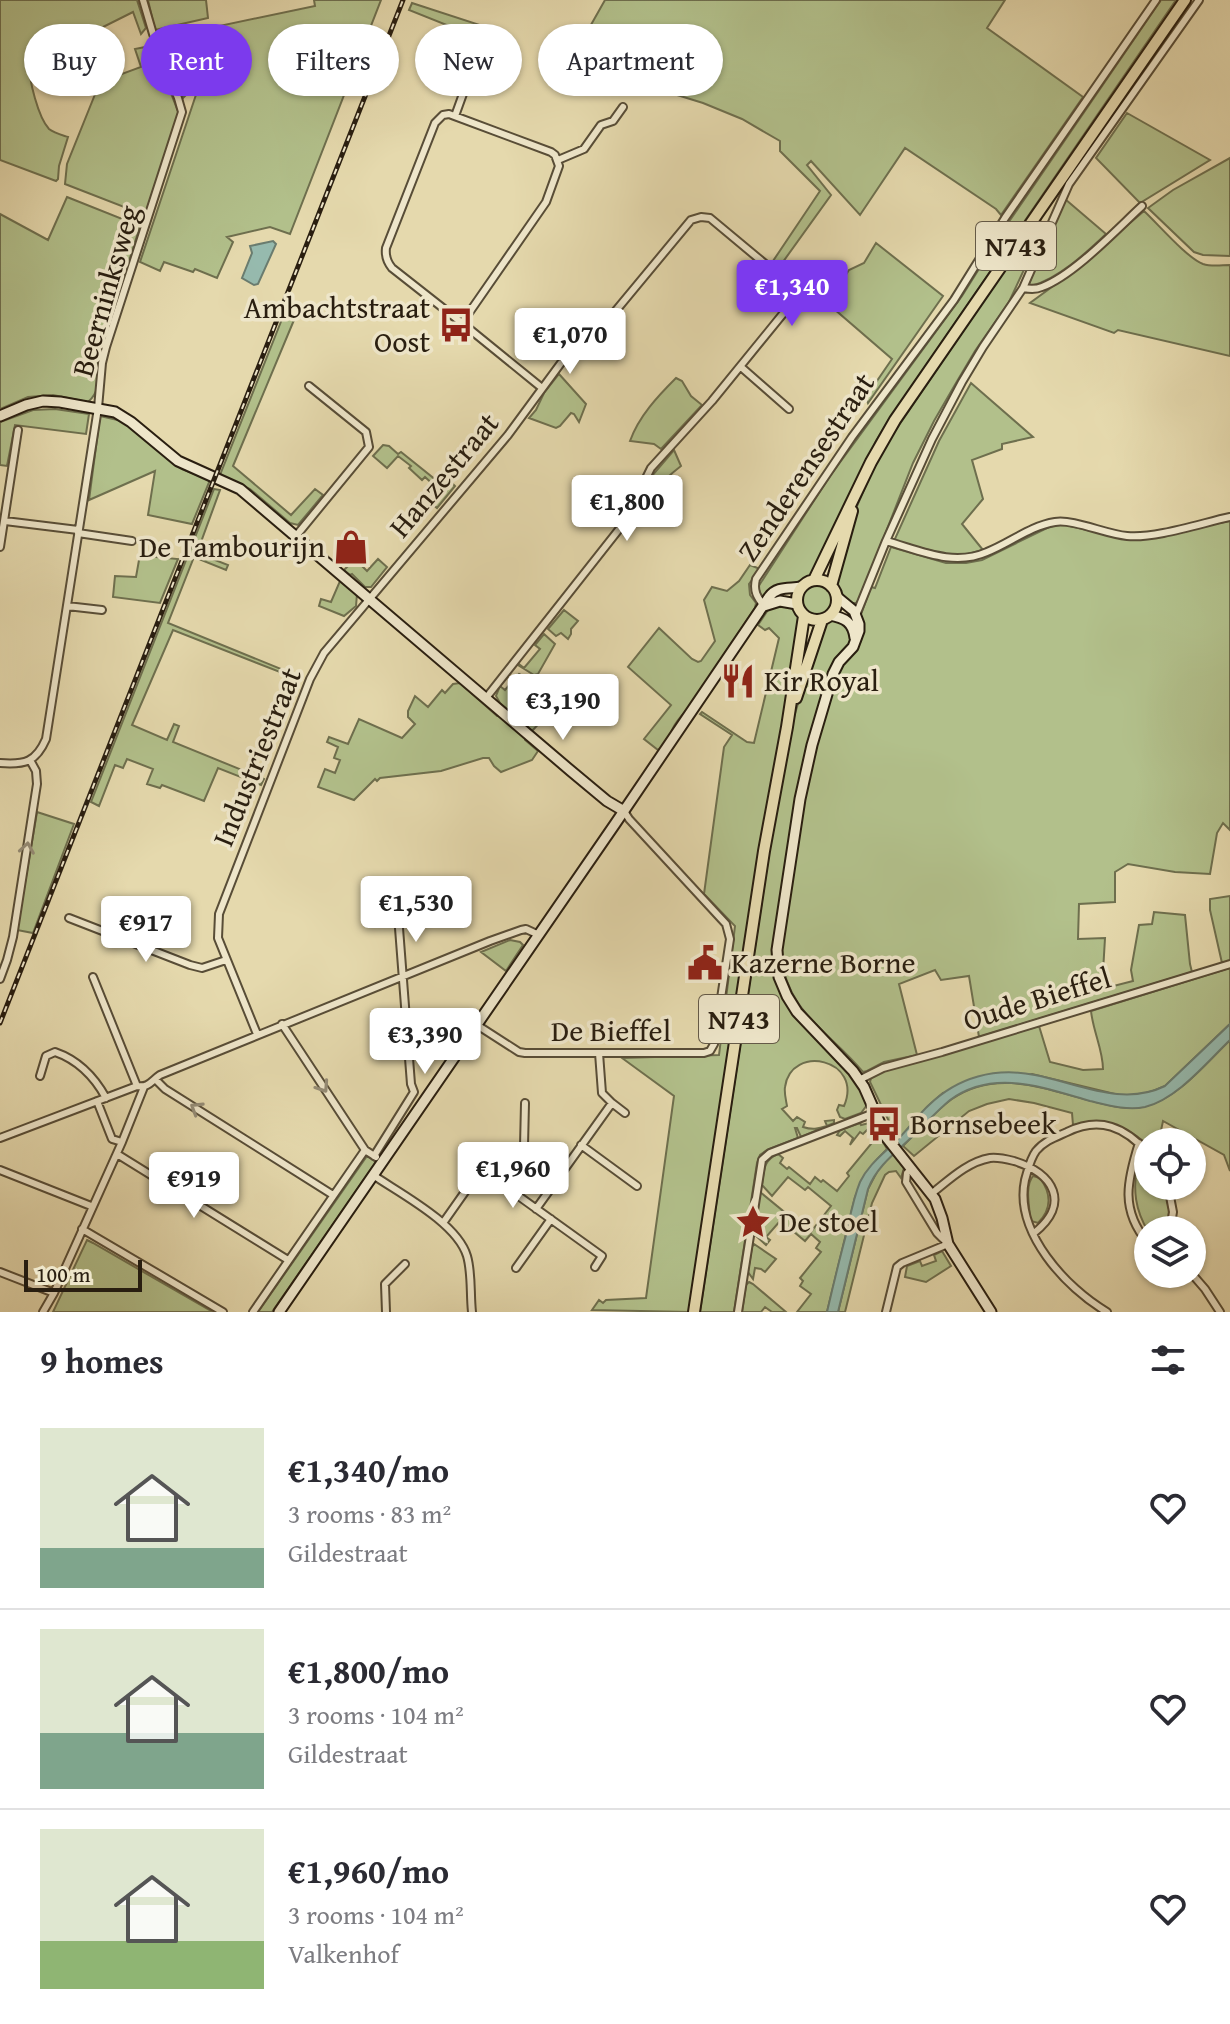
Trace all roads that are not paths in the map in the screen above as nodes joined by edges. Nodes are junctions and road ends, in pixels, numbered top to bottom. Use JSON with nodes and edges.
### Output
{"nodes":[{"id":1,"x":143,"y":0,"type":"edge"},
{"id":2,"x":1156,"y":0,"type":"edge"},
{"id":3,"x":1185,"y":0,"type":"edge"},
{"id":4,"x":1199,"y":0,"type":"edge"},
{"id":5,"x":462,"y":96,"type":"edge"},
{"id":6,"x":623,"y":107,"type":"dead end"},
{"id":7,"x":455,"y":116,"type":"junction"},
{"id":8,"x":558,"y":160,"type":"junction"},
{"id":9,"x":1142,"y":206,"type":"dead end"},
{"id":10,"x":1023,"y":288,"type":"junction"},
{"id":11,"x":462,"y":323,"type":"junction"},
{"id":12,"x":741,"y":367,"type":"junction"},
{"id":13,"x":309,"y":386,"type":"dead end"},
{"id":14,"x":542,"y":388,"type":"junction"},
{"id":15,"x":98,"y":408,"type":"junction"},
{"id":16,"x":789,"y":409,"type":"dead end"},
{"id":17,"x":0,"y":416,"type":"edge"},
{"id":18,"x":18,"y":430,"type":"dead end"},
{"id":19,"x":855,"y":496,"type":"junction"},
{"id":20,"x":1230,"y":517,"type":"edge"},
{"id":21,"x":5,"y":521,"type":"junction"},
{"id":22,"x":78,"y":531,"type":"junction"},
{"id":23,"x":296,"y":536,"type":"junction"},
{"id":24,"x":132,"y":541,"type":"dead end"},
{"id":25,"x":886,"y":541,"type":"junction"},
{"id":26,"x":0,"y":547,"type":"edge"},
{"id":27,"x":814,"y":580,"type":"junction"},
{"id":28,"x":831,"y":586,"type":"junction"},
{"id":29,"x":801,"y":587,"type":"junction"},
{"id":30,"x":837,"y":597,"type":"junction"},
{"id":31,"x":368,"y":599,"type":"junction"},
{"id":32,"x":797,"y":604,"type":"junction"},
{"id":33,"x":67,"y":606,"type":"junction"},
{"id":34,"x":764,"y":606,"type":"junction"},
{"id":35,"x":102,"y":610,"type":"dead end"},
{"id":36,"x":856,"y":614,"type":"junction"},
{"id":37,"x":804,"y":616,"type":"junction"},
{"id":38,"x":826,"y":618,"type":"junction"},
{"id":39,"x":851,"y":626,"type":"junction"},
{"id":40,"x":855,"y":641,"type":"junction"},
{"id":41,"x":486,"y":698,"type":"junction"},
{"id":42,"x":787,"y":727,"type":"junction"},
{"id":43,"x":30,"y":760,"type":"junction"},
{"id":44,"x":0,"y":763,"type":"edge"},
{"id":45,"x":624,"y":811,"type":"junction"},
{"id":46,"x":398,"y":915,"type":"dead end"},
{"id":47,"x":69,"y":918,"type":"dead end"},
{"id":48,"x":539,"y":935,"type":"junction"},
{"id":49,"x":226,"y":960,"type":"junction"},
{"id":50,"x":1230,"y":964,"type":"edge"},
{"id":51,"x":404,"y":976,"type":"junction"},
{"id":52,"x":93,"y":977,"type":"dead end"},
{"id":53,"x":0,"y":979,"type":"edge"},
{"id":54,"x":282,"y":1024,"type":"junction"},
{"id":55,"x":477,"y":1025,"type":"junction"},
{"id":56,"x":257,"y":1034,"type":"junction"},
{"id":57,"x":599,"y":1053,"type":"junction"},
{"id":58,"x":40,"y":1076,"type":"dead end"},
{"id":59,"x":155,"y":1079,"type":"junction"},
{"id":60,"x":859,"y":1080,"type":"junction"},
{"id":61,"x":140,"y":1086,"type":"junction"},
{"id":62,"x":414,"y":1092,"type":"junction"},
{"id":63,"x":427,"y":1097,"type":"junction"},
{"id":64,"x":106,"y":1098,"type":"junction"},
{"id":65,"x":97,"y":1101,"type":"junction"},
{"id":66,"x":525,"y":1103,"type":"dead end"},
{"id":67,"x":612,"y":1103,"type":"junction"},
{"id":68,"x":625,"y":1113,"type":"dead end"},
{"id":69,"x":874,"y":1113,"type":"junction"},
{"id":70,"x":0,"y":1138,"type":"edge"},
{"id":71,"x":1134,"y":1139,"type":"edge"},
{"id":72,"x":122,"y":1142,"type":"junction"},
{"id":73,"x":581,"y":1145,"type":"junction"},
{"id":74,"x":365,"y":1150,"type":"junction"},
{"id":75,"x":117,"y":1154,"type":"junction"},
{"id":76,"x":378,"y":1158,"type":"junction"},
{"id":77,"x":1134,"y":1158,"type":"edge"},
{"id":78,"x":1029,"y":1166,"type":"junction"},
{"id":79,"x":911,"y":1169,"type":"junction"},
{"id":80,"x":0,"y":1170,"type":"edge"},
{"id":81,"x":373,"y":1175,"type":"junction"},
{"id":82,"x":499,"y":1182,"type":"junction"},
{"id":83,"x":637,"y":1186,"type":"dead end"},
{"id":84,"x":931,"y":1194,"type":"junction"},
{"id":85,"x":333,"y":1195,"type":"junction"},
{"id":86,"x":91,"y":1206,"type":"junction"},
{"id":87,"x":536,"y":1209,"type":"junction"},
{"id":88,"x":551,"y":1219,"type":"junction"},
{"id":89,"x":1134,"y":1221,"type":"edge"},
{"id":90,"x":443,"y":1223,"type":"junction"},
{"id":91,"x":82,"y":1229,"type":"junction"},
{"id":92,"x":1034,"y":1233,"type":"junction"},
{"id":93,"x":948,"y":1244,"type":"junction"},
{"id":94,"x":288,"y":1260,"type":"junction"},
{"id":95,"x":405,"y":1264,"type":"dead end"},
{"id":96,"x":595,"y":1267,"type":"dead end"},
{"id":97,"x":516,"y":1268,"type":"dead end"},
{"id":98,"x":0,"y":1272,"type":"edge"},
{"id":99,"x":1204,"y":1288,"type":"edge"},
{"id":100,"x":54,"y":1293,"type":"junction"},
{"id":101,"x":43,"y":1312,"type":"edge"},
{"id":102,"x":223,"y":1312,"type":"edge"},
{"id":103,"x":253,"y":1312,"type":"edge"},
{"id":104,"x":279,"y":1312,"type":"edge"},
{"id":105,"x":386,"y":1312,"type":"edge"},
{"id":106,"x":472,"y":1312,"type":"edge"},
{"id":107,"x":694,"y":1312,"type":"edge"},
{"id":108,"x":738,"y":1312,"type":"edge"},
{"id":109,"x":886,"y":1312,"type":"edge"},
{"id":110,"x":991,"y":1312,"type":"edge"},
{"id":111,"x":1107,"y":1312,"type":"edge"},
{"id":112,"x":1220,"y":1312,"type":"edge"}],
"edges":[{"from":1,"to":15,"type":"street","name":"Beerninksweg"},
{"from":2,"to":34,"type":"street","name":"Zenderensestraat"},
{"from":3,"to":19,"type":"main road","name":"Zenderensestraat","number":"N743"},
{"from":4,"to":10,"type":"street"},
{"from":5,"to":7,"type":"street"},
{"from":6,"to":8,"type":"street"},
{"from":7,"to":8,"type":"street"},
{"from":7,"to":11,"type":"street"},
{"from":8,"to":11,"type":"street"},
{"from":9,"to":10,"type":"street"},
{"from":10,"to":25,"type":"street"},
{"from":11,"to":14,"type":"street"},
{"from":12,"to":14,"type":"street","name":"Hanzestraat"},
{"from":12,"to":16,"type":"street"},
{"from":12,"to":41,"type":"street"},
{"from":13,"to":23,"type":"street"},
{"from":14,"to":31,"type":"street","name":"Hanzestraat"},
{"from":15,"to":17,"type":"street"},
{"from":15,"to":22,"type":"street","name":"Beerninksweg"},
{"from":15,"to":23,"type":"street"},
{"from":18,"to":21,"type":"street"},
{"from":19,"to":27,"type":"main road","name":"Zenderensestraat","number":"N743"},
{"from":19,"to":28,"type":"main road","name":"Zenderensestraat","number":"N743"},
{"from":20,"to":25,"type":"street"},
{"from":21,"to":22,"type":"street"},
{"from":21,"to":26,"type":"street"},
{"from":22,"to":24,"type":"street"},
{"from":22,"to":33,"type":"street","name":"Beerninksweg"},
{"from":23,"to":31,"type":"street"},
{"from":25,"to":36,"type":"street"},
{"from":27,"to":28,"type":"main road"},
{"from":27,"to":29,"type":"main road"},
{"from":28,"to":30,"type":"main road"},
{"from":29,"to":32,"type":"main road"},
{"from":29,"to":34,"type":"street"},
{"from":30,"to":36,"type":"street"},
{"from":30,"to":38,"type":"main road","number":"N743"},
{"from":31,"to":41,"type":"street"},
{"from":31,"to":49,"type":"street","name":"Industriestraat"},
{"from":32,"to":34,"type":"street"},
{"from":32,"to":37,"type":"main road"},
{"from":33,"to":35,"type":"street"},
{"from":33,"to":43,"type":"street","name":"Beerninksweg"},
{"from":34,"to":45,"type":"street"},
{"from":36,"to":39,"type":"street"},
{"from":36,"to":40,"type":"street"},
{"from":37,"to":38,"type":"main road"},
{"from":37,"to":42,"type":"main road","number":"N743"},
{"from":38,"to":39,"type":"street"},
{"from":38,"to":42,"type":"main road","number":"N743"},
{"from":39,"to":40,"type":"street"},
{"from":40,"to":60,"type":"street"},
{"from":41,"to":45,"type":"street"},
{"from":42,"to":107,"type":"main road","number":"N743"},
{"from":43,"to":44,"type":"street"},
{"from":53,"to":43,"type":"street","one_way":true},
{"from":45,"to":48,"type":"street"},
{"from":45,"to":57,"type":"street","name":"De Bieffel"},
{"from":46,"to":51,"type":"street"},
{"from":47,"to":49,"type":"street"},
{"from":48,"to":51,"type":"street"},
{"from":48,"to":55,"type":"street"},
{"from":49,"to":56,"type":"street","name":"Industriestraat"},
{"from":50,"to":60,"type":"street","name":"Oude Bieffel"},
{"from":51,"to":54,"type":"street"},
{"from":51,"to":62,"type":"street"},
{"from":52,"to":61,"type":"street"},
{"from":54,"to":56,"type":"street"},
{"from":54,"to":74,"type":"street","one_way":true},
{"from":55,"to":57,"type":"street","name":"De Bieffel"},
{"from":55,"to":63,"type":"street"},
{"from":56,"to":59,"type":"street"},
{"from":57,"to":67,"type":"street"},
{"from":58,"to":64,"type":"street"},
{"from":59,"to":61,"type":"street"},
{"from":85,"to":59,"type":"street","one_way":true},
{"from":60,"to":69,"type":"street"},
{"from":61,"to":64,"type":"street"},
{"from":61,"to":72,"type":"street"},
{"from":62,"to":63,"type":"street"},
{"from":62,"to":76,"type":"street"},
{"from":63,"to":76,"type":"street"},
{"from":64,"to":65,"type":"street"},
{"from":65,"to":70,"type":"street"},
{"from":65,"to":72,"type":"street"},
{"from":66,"to":82,"type":"street"},
{"from":67,"to":68,"type":"street"},
{"from":67,"to":73,"type":"street"},
{"from":69,"to":79,"type":"street"},
{"from":69,"to":108,"type":"street"},
{"from":71,"to":78,"type":"street"},
{"from":72,"to":75,"type":"street"},
{"from":73,"to":83,"type":"street"},
{"from":73,"to":87,"type":"street"},
{"from":74,"to":76,"type":"street"},
{"from":74,"to":85,"type":"street"},
{"from":75,"to":86,"type":"street"},
{"from":75,"to":94,"type":"street"},
{"from":76,"to":81,"type":"street"},
{"from":77,"to":89,"type":"street"},
{"from":78,"to":84,"type":"street"},
{"from":78,"to":92,"type":"street"},
{"from":78,"to":92,"type":"street"},
{"from":79,"to":84,"type":"street"},
{"from":79,"to":93,"type":"street"},
{"from":80,"to":86,"type":"street"},
{"from":81,"to":90,"type":"street"},
{"from":81,"to":104,"type":"street"},
{"from":82,"to":87,"type":"street"},
{"from":82,"to":90,"type":"street"},
{"from":84,"to":93,"type":"street"},
{"from":85,"to":94,"type":"street"},
{"from":86,"to":91,"type":"street"},
{"from":87,"to":88,"type":"street"},
{"from":88,"to":96,"type":"street"},
{"from":88,"to":97,"type":"street"},
{"from":90,"to":106,"type":"street"},
{"from":91,"to":100,"type":"street"},
{"from":91,"to":102,"type":"street"},
{"from":92,"to":111,"type":"street"},
{"from":93,"to":109,"type":"street"},
{"from":93,"to":110,"type":"street"},
{"from":94,"to":103,"type":"street"},
{"from":95,"to":105,"type":"street"},
{"from":98,"to":100,"type":"street"},
{"from":99,"to":112,"type":"street"},
{"from":100,"to":101,"type":"street"}]}
